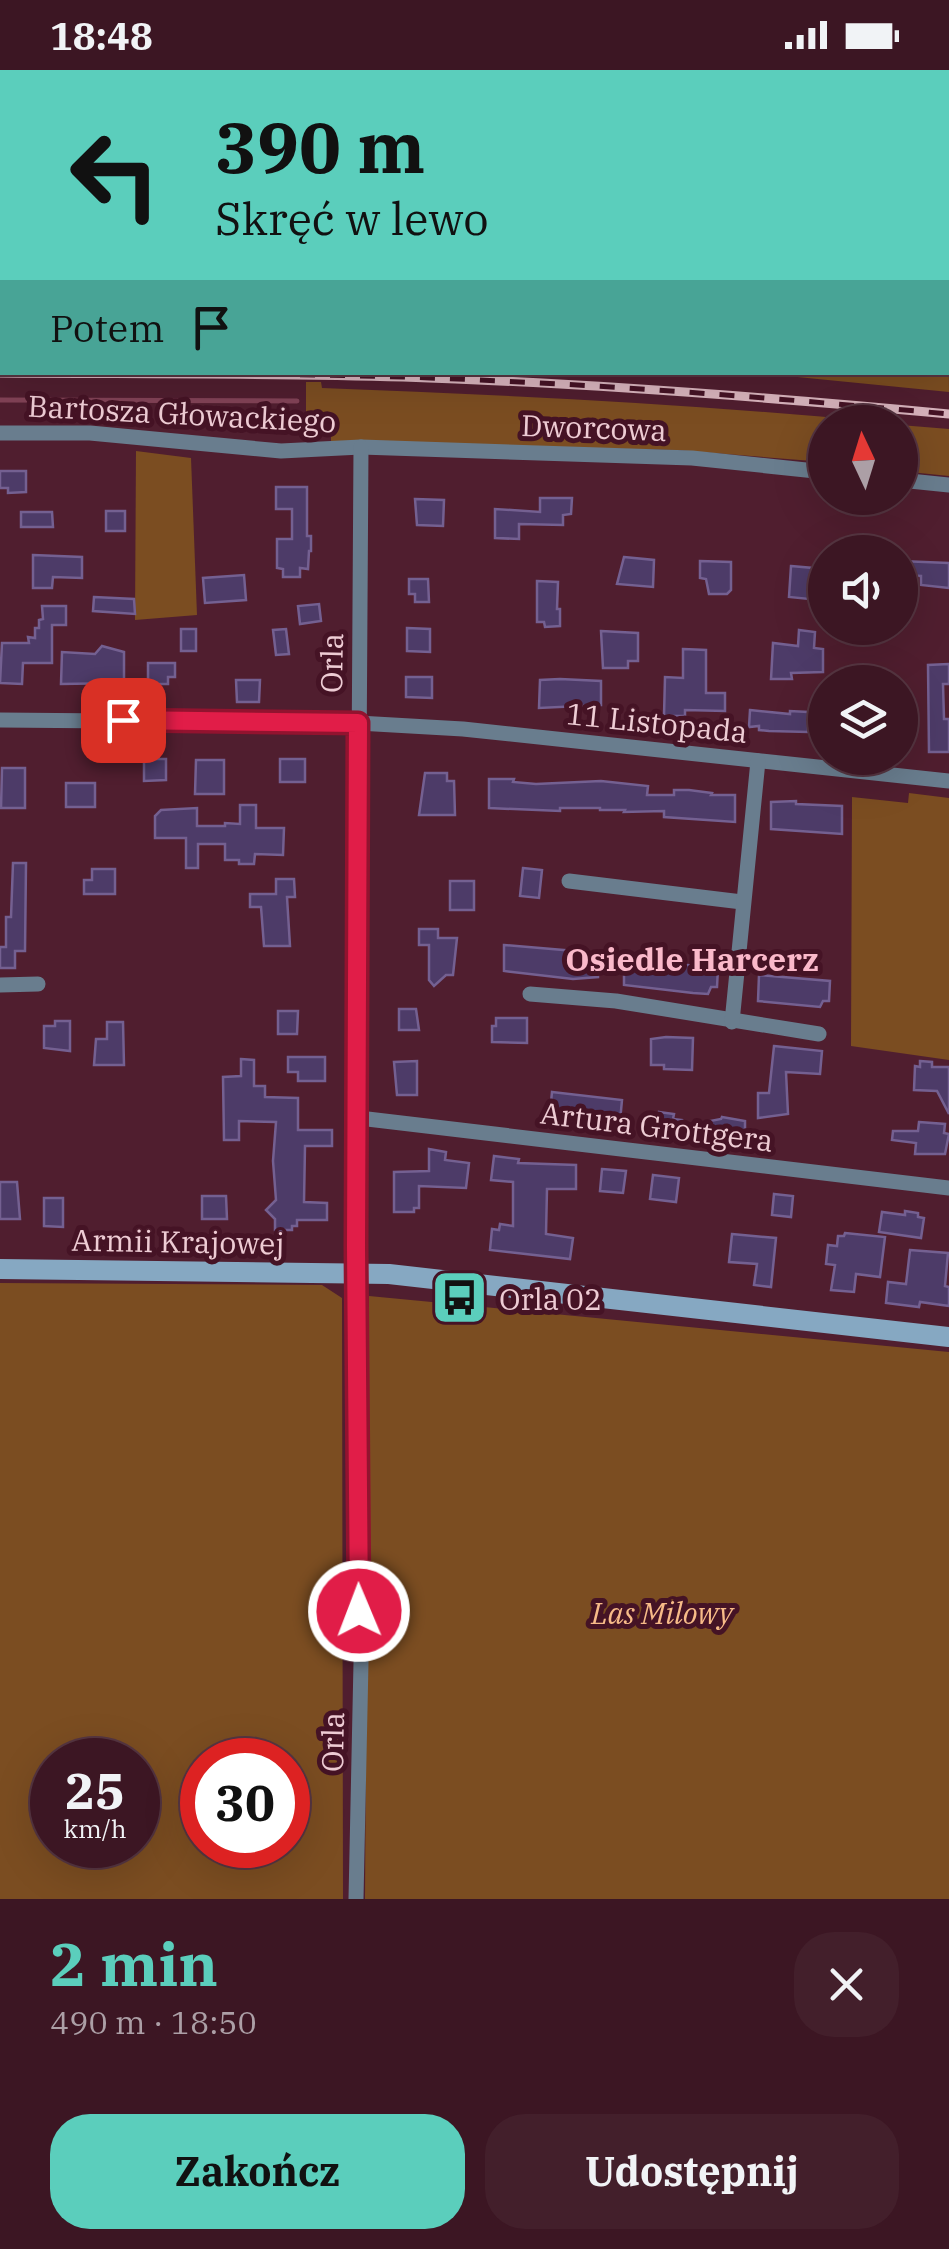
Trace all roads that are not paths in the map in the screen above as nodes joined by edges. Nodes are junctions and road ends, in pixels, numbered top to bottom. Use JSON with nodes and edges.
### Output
{"nodes":[{"id":1,"x":0,"y":433,"type":"edge"},
{"id":2,"x":362,"y":447,"type":"junction"},
{"id":3,"x":808,"y":470,"type":"edge"},
{"id":4,"x":918,"y":481,"type":"edge"},
{"id":5,"x":949,"y":484,"type":"edge"},
{"id":6,"x":0,"y":720,"type":"edge"},
{"id":7,"x":358,"y":723,"type":"junction"},
{"id":8,"x":758,"y":761,"type":"junction"},
{"id":9,"x":949,"y":781,"type":"edge"},
{"id":10,"x":569,"y":882,"type":"dead end"},
{"id":11,"x":742,"y":902,"type":"junction"},
{"id":12,"x":0,"y":984,"type":"edge"},
{"id":13,"x":38,"y":984,"type":"dead end"},
{"id":14,"x":530,"y":994,"type":"dead end"},
{"id":15,"x":732,"y":1022,"type":"junction"},
{"id":16,"x":819,"y":1034,"type":"dead end"},
{"id":17,"x":358,"y":1118,"type":"junction"},
{"id":18,"x":949,"y":1188,"type":"edge"},
{"id":19,"x":0,"y":1269,"type":"edge"},
{"id":20,"x":356,"y":1274,"type":"junction"},
{"id":21,"x":949,"y":1337,"type":"edge"},
{"id":22,"x":356,"y":1899,"type":"edge"}],
"edges":[{"from":1,"to":2,"type":"street","name":"Bartosza Głowackiego"},
{"from":2,"to":3,"type":"street","name":"Dworcowa"},
{"from":2,"to":7,"type":"street","name":"Orla"},
{"from":4,"to":5,"type":"street"},
{"from":6,"to":7,"type":"street","name":"11 Listopada"},
{"from":7,"to":8,"type":"street","name":"11 Listopada"},
{"from":7,"to":17,"type":"street","name":"Orla"},
{"from":8,"to":9,"type":"street","name":"11 Listopada"},
{"from":8,"to":11,"type":"street"},
{"from":10,"to":11,"type":"street"},
{"from":11,"to":15,"type":"street"},
{"from":12,"to":13,"type":"street"},
{"from":14,"to":15,"type":"street"},
{"from":15,"to":16,"type":"street"},
{"from":17,"to":18,"type":"street","name":"Artura Grottgera"},
{"from":17,"to":20,"type":"street","name":"Orla"},
{"from":19,"to":20,"type":"street","name":"Armii Krajowej"},
{"from":20,"to":21,"type":"street","name":"Armii Krajowej"},
{"from":20,"to":22,"type":"street","name":"Orla"}]}
